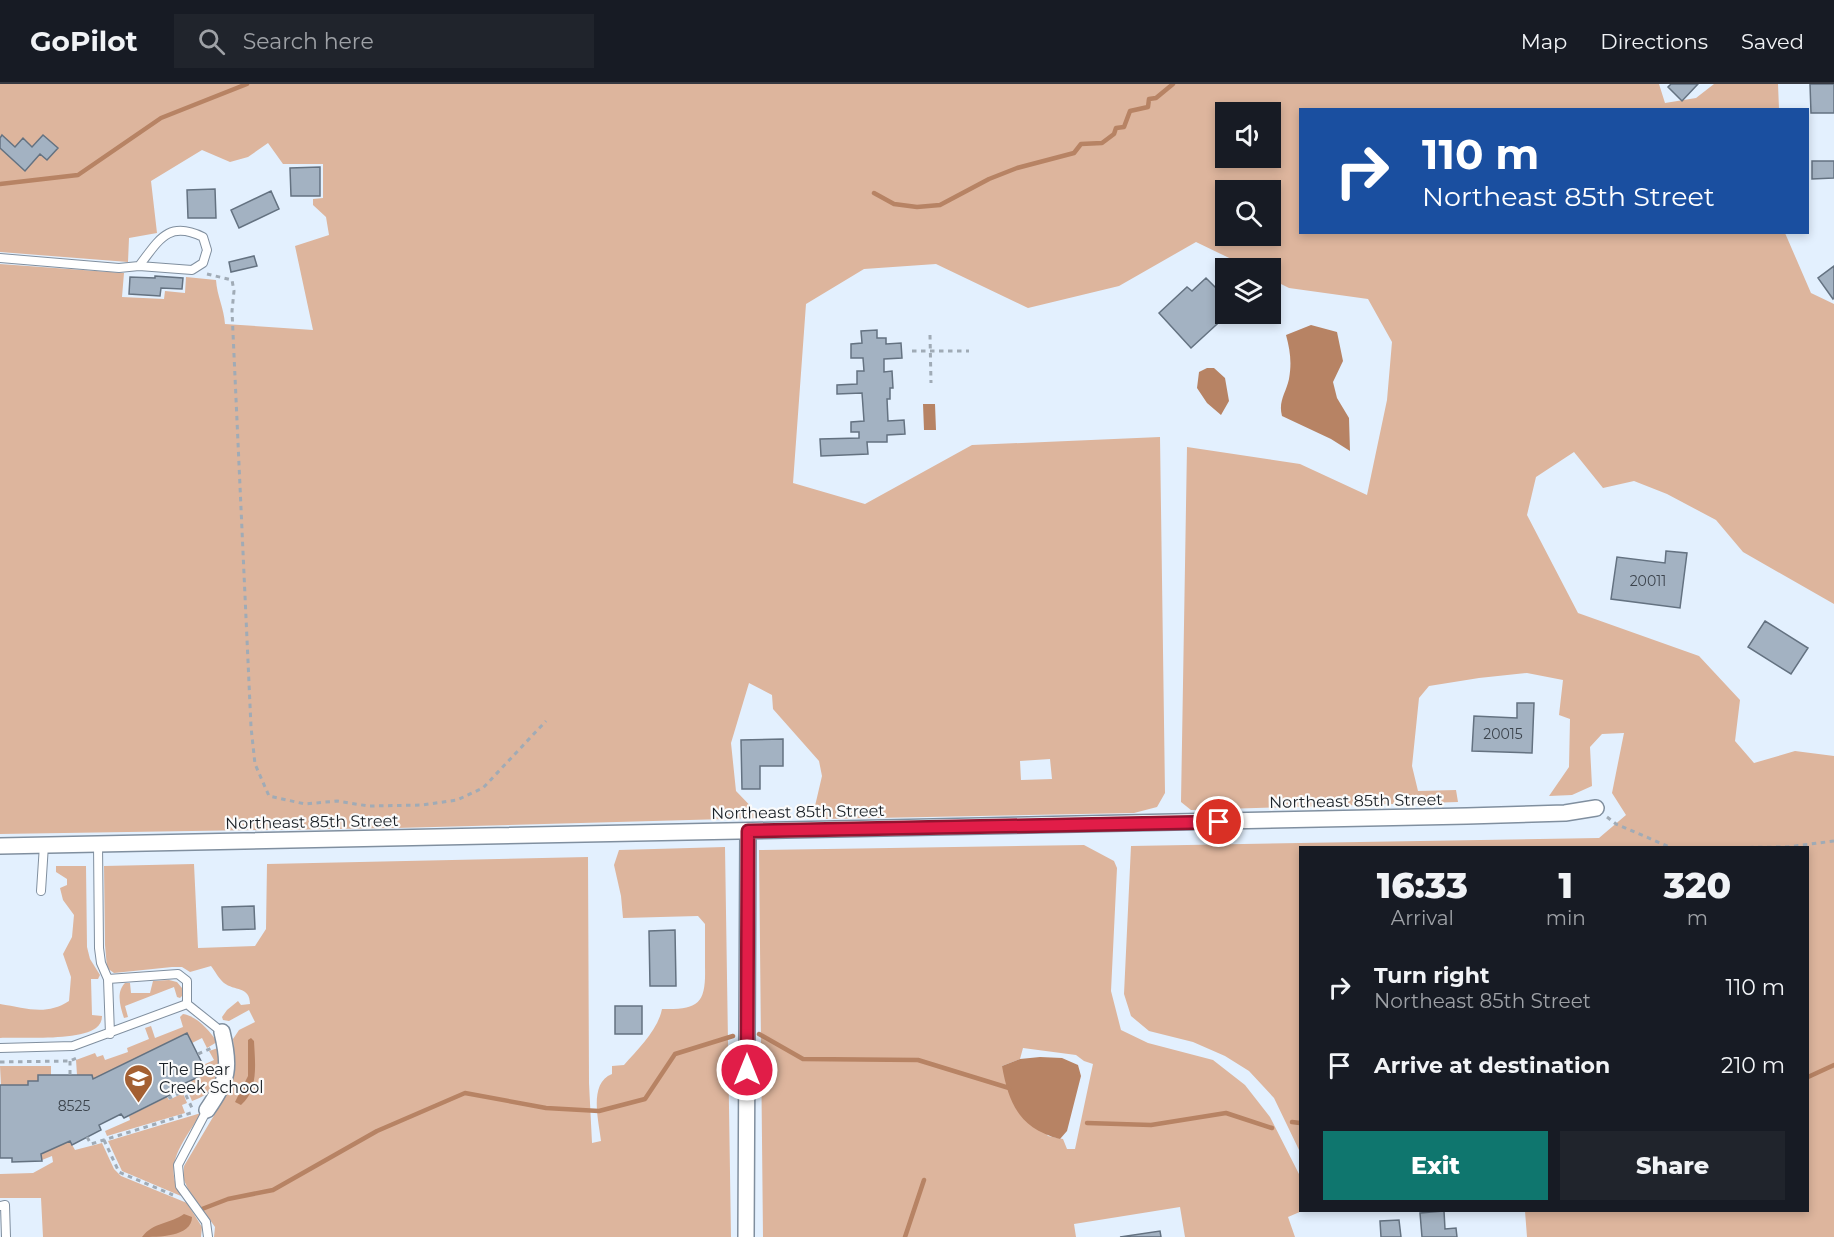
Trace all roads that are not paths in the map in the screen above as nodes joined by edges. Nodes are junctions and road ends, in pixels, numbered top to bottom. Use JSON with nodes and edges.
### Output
{"nodes":[{"id":1,"x":0,"y":258,"type":"edge"},
{"id":2,"x":139,"y":267,"type":"junction"},
{"id":3,"x":1596,"y":808,"type":"road end"},
{"id":4,"x":748,"y":831,"type":"junction"},
{"id":5,"x":98,"y":844,"type":"junction"},
{"id":6,"x":44,"y":845,"type":"junction"},
{"id":7,"x":0,"y":846,"type":"edge"},
{"id":8,"x":41,"y":891,"type":"dead end"},
{"id":9,"x":108,"y":979,"type":"junction"},
{"id":10,"x":187,"y":1004,"type":"junction"},
{"id":11,"x":222,"y":1032,"type":"joint"},
{"id":12,"x":110,"y":1034,"type":"junction"},
{"id":13,"x":0,"y":1048,"type":"edge"},
{"id":14,"x":200,"y":1111,"type":"joint"},
{"id":15,"x":0,"y":1206,"type":"edge"},
{"id":16,"x":6,"y":1237,"type":"edge"},
{"id":17,"x":208,"y":1237,"type":"edge"},
{"id":18,"x":746,"y":1237,"type":"edge"}],
"edges":[{"from":1,"to":2,"type":"lane"},
{"from":2,"to":2,"type":"lane"},
{"from":3,"to":4,"type":"street","name":"Northeast 85th Street"},
{"from":4,"to":5,"type":"street","name":"Northeast 85th Street"},
{"from":4,"to":18,"type":"street"},
{"from":5,"to":6,"type":"street","name":"Northeast 85th Street"},
{"from":5,"to":9,"type":"lane"},
{"from":6,"to":7,"type":"street","name":"Northeast 85th Street"},
{"from":6,"to":8,"type":"lane"},
{"from":9,"to":10,"type":"lane"},
{"from":9,"to":12,"type":"lane"},
{"from":10,"to":11,"type":"lane"},
{"from":10,"to":12,"type":"lane"},
{"from":11,"to":14,"type":"street"},
{"from":12,"to":13,"type":"lane"},
{"from":14,"to":17,"type":"lane"},
{"from":15,"to":16,"type":"lane"}]}
